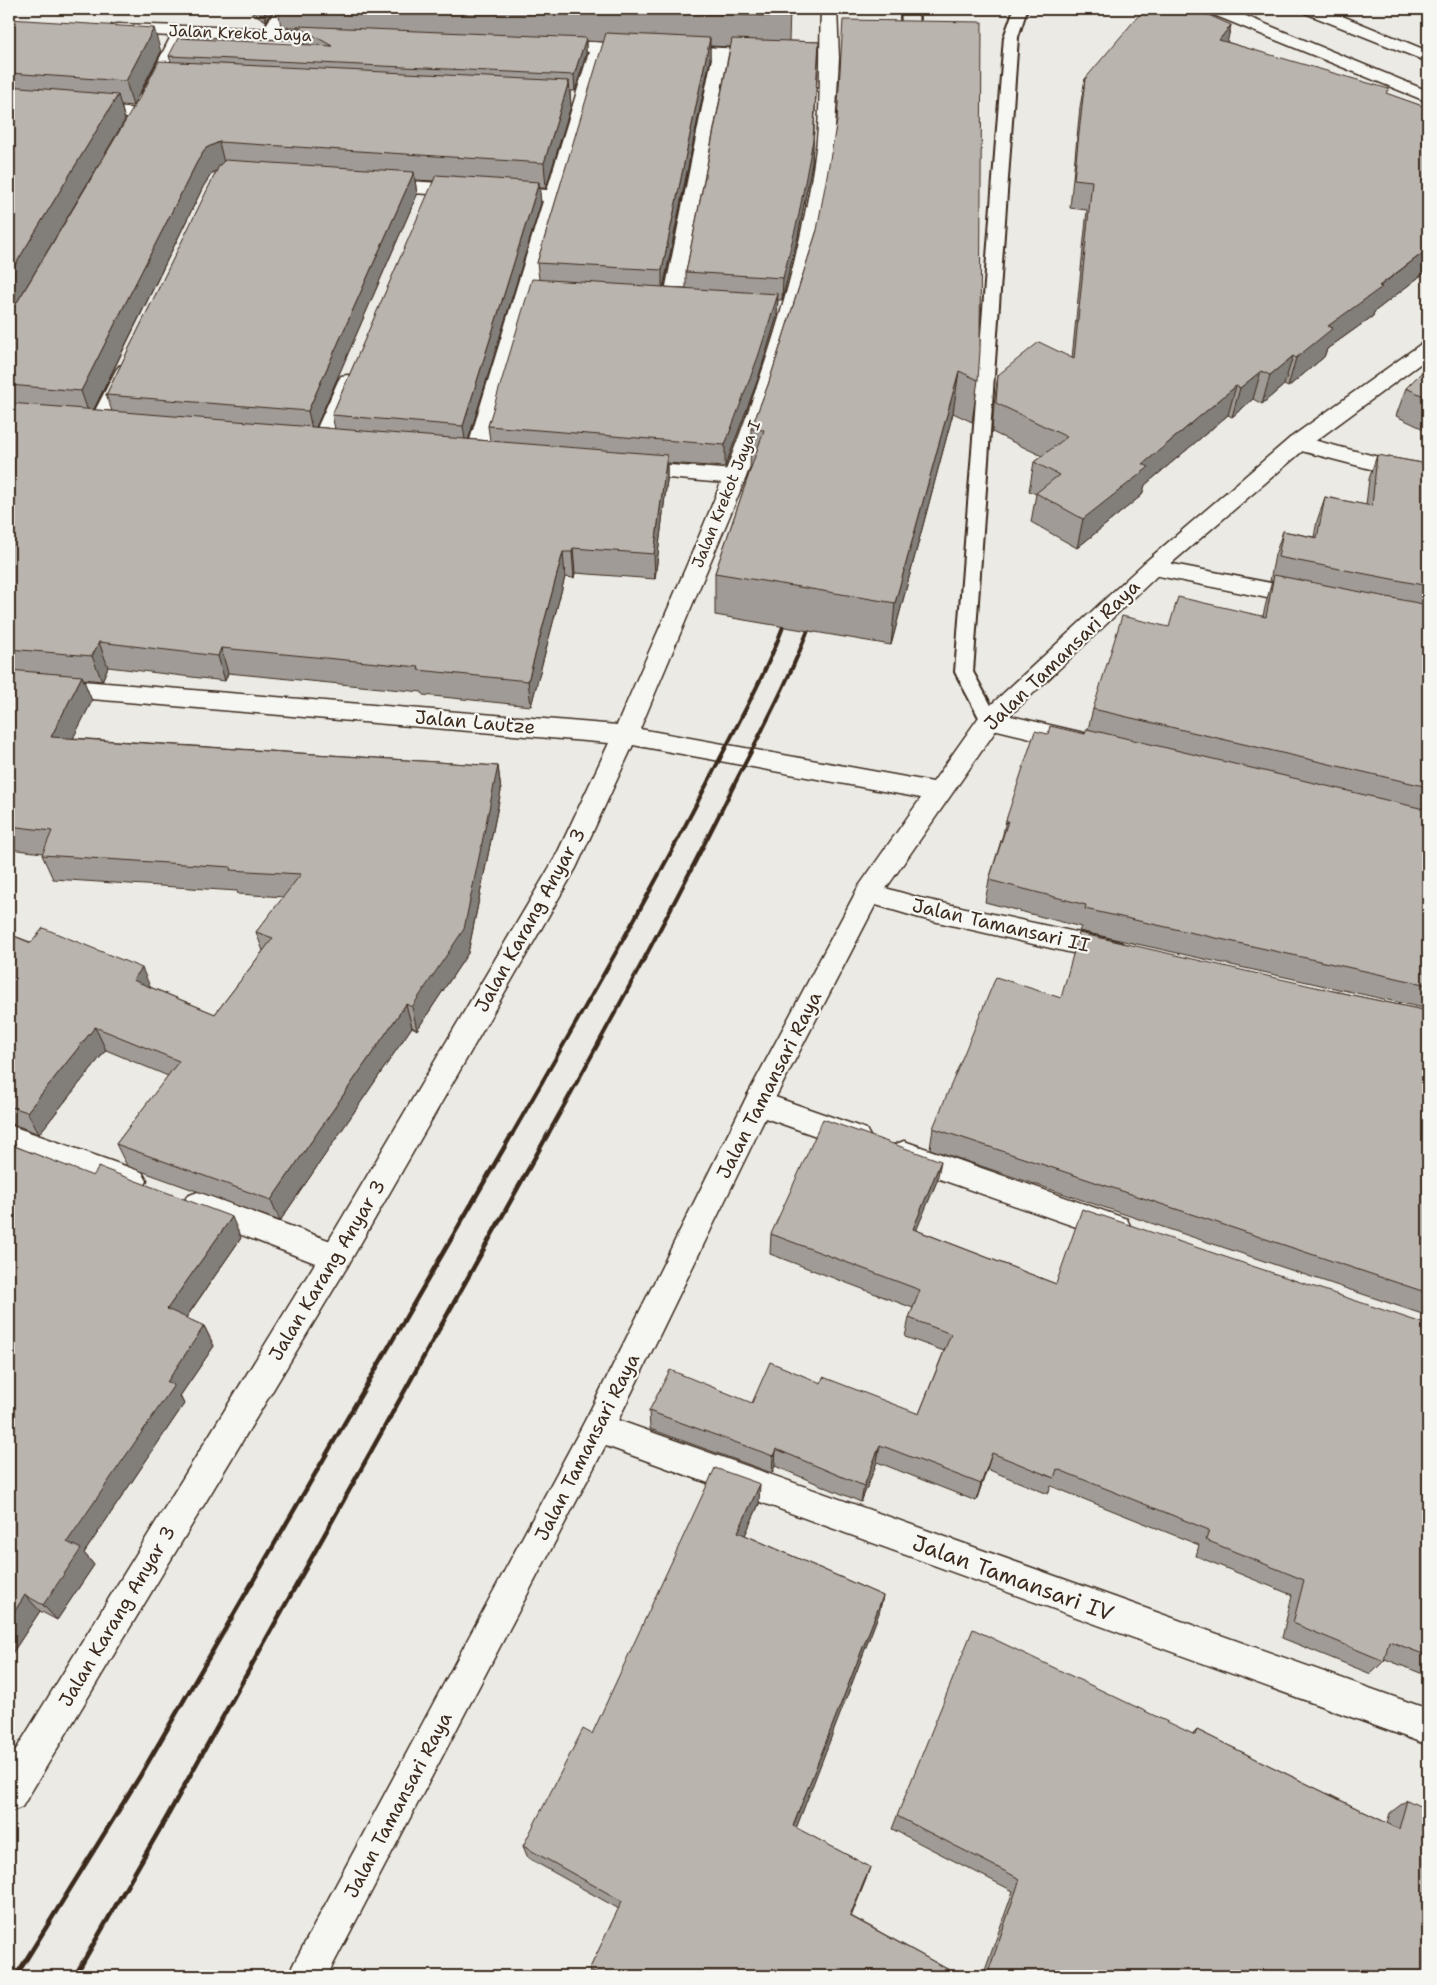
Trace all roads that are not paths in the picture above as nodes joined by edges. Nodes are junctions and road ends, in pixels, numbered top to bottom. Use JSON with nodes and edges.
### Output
{"nodes":[{"id":1,"x":283,"y":9,"type":"edge"},
{"id":2,"x":829,"y":9,"type":"edge"},
{"id":3,"x":1020,"y":9,"type":"edge"},
{"id":4,"x":1215,"y":9,"type":"edge"},
{"id":5,"x":1311,"y":9,"type":"edge"},
{"id":6,"x":104,"y":28,"type":"edge"},
{"id":7,"x":182,"y":32,"type":"junction"},
{"id":8,"x":268,"y":33,"type":"junction"},
{"id":9,"x":355,"y":37,"type":"edge"},
{"id":10,"x":530,"y":44,"type":"edge"},
{"id":11,"x":599,"y":47,"type":"junction"},
{"id":12,"x":722,"y":53,"type":"junction"},
{"id":13,"x":785,"y":56,"type":"edge"},
{"id":14,"x":1428,"y":58,"type":"edge"},
{"id":15,"x":158,"y":78,"type":"junction"},
{"id":16,"x":178,"y":79,"type":"edge"},
{"id":17,"x":1428,"y":97,"type":"edge"},
{"id":18,"x":564,"y":98,"type":"edge"},
{"id":19,"x":583,"y":99,"type":"junction"},
{"id":20,"x":74,"y":109,"type":"edge"},
{"id":21,"x":140,"y":114,"type":"junction"},
{"id":22,"x":130,"y":131,"type":"edge"},
{"id":23,"x":362,"y":184,"type":"edge"},
{"id":24,"x":554,"y":196,"type":"junction"},
{"id":25,"x":673,"y":301,"type":"edge"},
{"id":26,"x":1428,"y":348,"type":"edge"},
{"id":27,"x":133,"y":355,"type":"edge"},
{"id":28,"x":356,"y":362,"type":"edge"},
{"id":29,"x":98,"y":426,"type":"edge"},
{"id":30,"x":1298,"y":443,"type":"junction"},
{"id":31,"x":321,"y":444,"type":"edge"},
{"id":32,"x":476,"y":456,"type":"edge"},
{"id":33,"x":615,"y":468,"type":"edge"},
{"id":34,"x":735,"y":477,"type":"junction"},
{"id":35,"x":1428,"y":477,"type":"edge"},
{"id":36,"x":1152,"y":568,"type":"junction"},
{"id":37,"x":1324,"y":601,"type":"edge"},
{"id":38,"x":9,"y":683,"type":"edge"},
{"id":39,"x":990,"y":720,"type":"junction"},
{"id":40,"x":625,"y":735,"type":"junction"},
{"id":41,"x":1103,"y":747,"type":"edge"},
{"id":42,"x":938,"y":792,"type":"junction"},
{"id":43,"x":868,"y":893,"type":"junction"},
{"id":44,"x":1139,"y":957,"type":"edge"},
{"id":45,"x":758,"y":1103,"type":"junction"},
{"id":46,"x":9,"y":1136,"type":"edge"},
{"id":47,"x":1143,"y":1237,"type":"edge"},
{"id":48,"x":336,"y":1258,"type":"junction"},
{"id":49,"x":598,"y":1428,"type":"junction"},
{"id":50,"x":1428,"y":1727,"type":"edge"},
{"id":51,"x":9,"y":1794,"type":"edge"},
{"id":52,"x":307,"y":1976,"type":"edge"}],
"edges":[{"from":1,"to":8,"type":"lane"},
{"from":2,"to":34,"type":"street","name":"Jalan Krekot Jaya I"},
{"from":3,"to":39,"type":"lane"},
{"from":4,"to":17,"type":"street"},
{"from":5,"to":14,"type":"street"},
{"from":6,"to":7,"type":"street","name":"Jalan Krekot Jaya"},
{"from":7,"to":8,"type":"street","name":"Jalan Krekot Jaya"},
{"from":7,"to":15,"type":"street"},
{"from":8,"to":9,"type":"street","name":"Jalan Krekot Jaya"},
{"from":10,"to":11,"type":"street"},
{"from":11,"to":12,"type":"street"},
{"from":11,"to":19,"type":"street"},
{"from":12,"to":13,"type":"street"},
{"from":12,"to":25,"type":"street"},
{"from":15,"to":16,"type":"street"},
{"from":15,"to":21,"type":"street"},
{"from":18,"to":19,"type":"street"},
{"from":19,"to":24,"type":"street"},
{"from":20,"to":21,"type":"street"},
{"from":21,"to":22,"type":"street"},
{"from":23,"to":24,"type":"street"},
{"from":24,"to":32,"type":"street"},
{"from":26,"to":30,"type":"street","name":"Jalan Tamansari Raya"},
{"from":27,"to":29,"type":"street"},
{"from":28,"to":31,"type":"street"},
{"from":30,"to":35,"type":"street"},
{"from":30,"to":36,"type":"street","name":"Jalan Tamansari Raya"},
{"from":33,"to":34,"type":"street"},
{"from":34,"to":40,"type":"street","name":"Jalan Krekot Jaya I"},
{"from":36,"to":37,"type":"street"},
{"from":36,"to":39,"type":"street","name":"Jalan Tamansari Raya"},
{"from":38,"to":40,"type":"street","name":"Jalan Lautze"},
{"from":39,"to":41,"type":"street"},
{"from":39,"to":42,"type":"street","name":"Jalan Tamansari Raya"},
{"from":40,"to":42,"type":"street","name":"Jalan Lautze"},
{"from":40,"to":48,"type":"street","name":"Jalan Karang Anyar 3"},
{"from":42,"to":43,"type":"street","name":"Jalan Tamansari Raya"},
{"from":43,"to":44,"type":"street","name":"Jalan Tamansari II"},
{"from":43,"to":45,"type":"street","name":"Jalan Tamansari Raya"},
{"from":45,"to":47,"type":"street"},
{"from":45,"to":49,"type":"street","name":"Jalan Tamansari Raya"},
{"from":46,"to":48,"type":"street"},
{"from":48,"to":51,"type":"street","name":"Jalan Karang Anyar 3"},
{"from":49,"to":50,"type":"street","name":"Jalan Tamansari IV"},
{"from":49,"to":52,"type":"street","name":"Jalan Tamansari Raya"}]}
